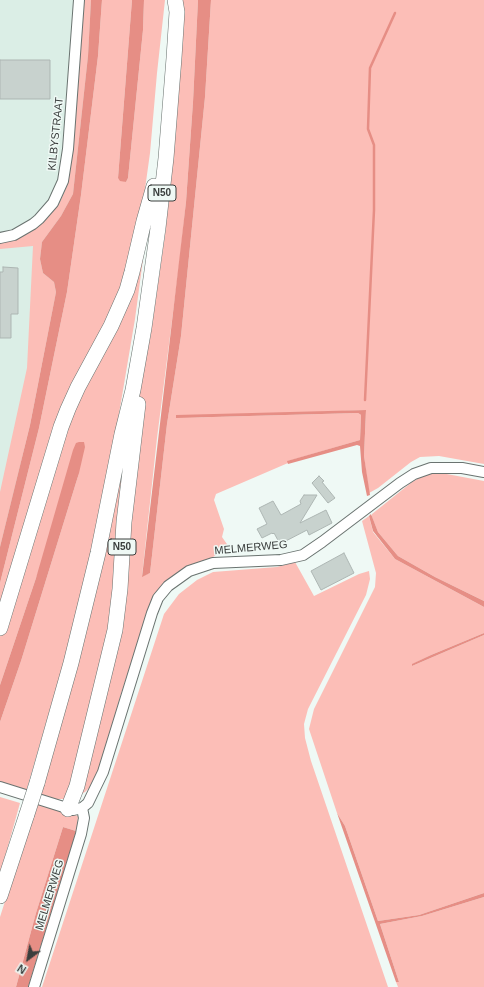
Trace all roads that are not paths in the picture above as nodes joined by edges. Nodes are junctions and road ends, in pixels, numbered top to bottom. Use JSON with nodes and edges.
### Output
{"nodes":[{"id":1,"x":79,"y":0,"type":"edge"},
{"id":2,"x":171,"y":0,"type":"edge"},
{"id":3,"x":175,"y":0,"type":"edge"},
{"id":4,"x":154,"y":186,"type":"junction"},
{"id":5,"x":0,"y":238,"type":"edge"},
{"id":6,"x":144,"y":328,"type":"junction"},
{"id":7,"x":122,"y":434,"type":"junction"},
{"id":8,"x":484,"y":472,"type":"edge"},
{"id":9,"x":0,"y":628,"type":"edge"},
{"id":10,"x":0,"y":787,"type":"edge"},
{"id":11,"x":75,"y":809,"type":"junction"},
{"id":12,"x":0,"y":896,"type":"edge"},
{"id":13,"x":34,"y":987,"type":"edge"}],
"edges":[{"from":1,"to":5,"type":"street","name":"KILBYSTRAAT"},
{"from":2,"to":4,"type":"highway","number":"N50"},
{"from":3,"to":6,"type":"highway","number":"N50"},
{"from":4,"to":7,"type":"highway","number":"N50"},
{"from":4,"to":9,"type":"highway","number":"N50"},
{"from":6,"to":7,"type":"highway","number":"N50"},
{"from":6,"to":11,"type":"highway","number":"N50"},
{"from":7,"to":12,"type":"highway","number":"N50","bridge":true},
{"from":8,"to":11,"type":"street","name":"MELMERWEG"},
{"from":10,"to":11,"type":"street"},
{"from":11,"to":13,"type":"street","name":"MELMERWEG"}]}
